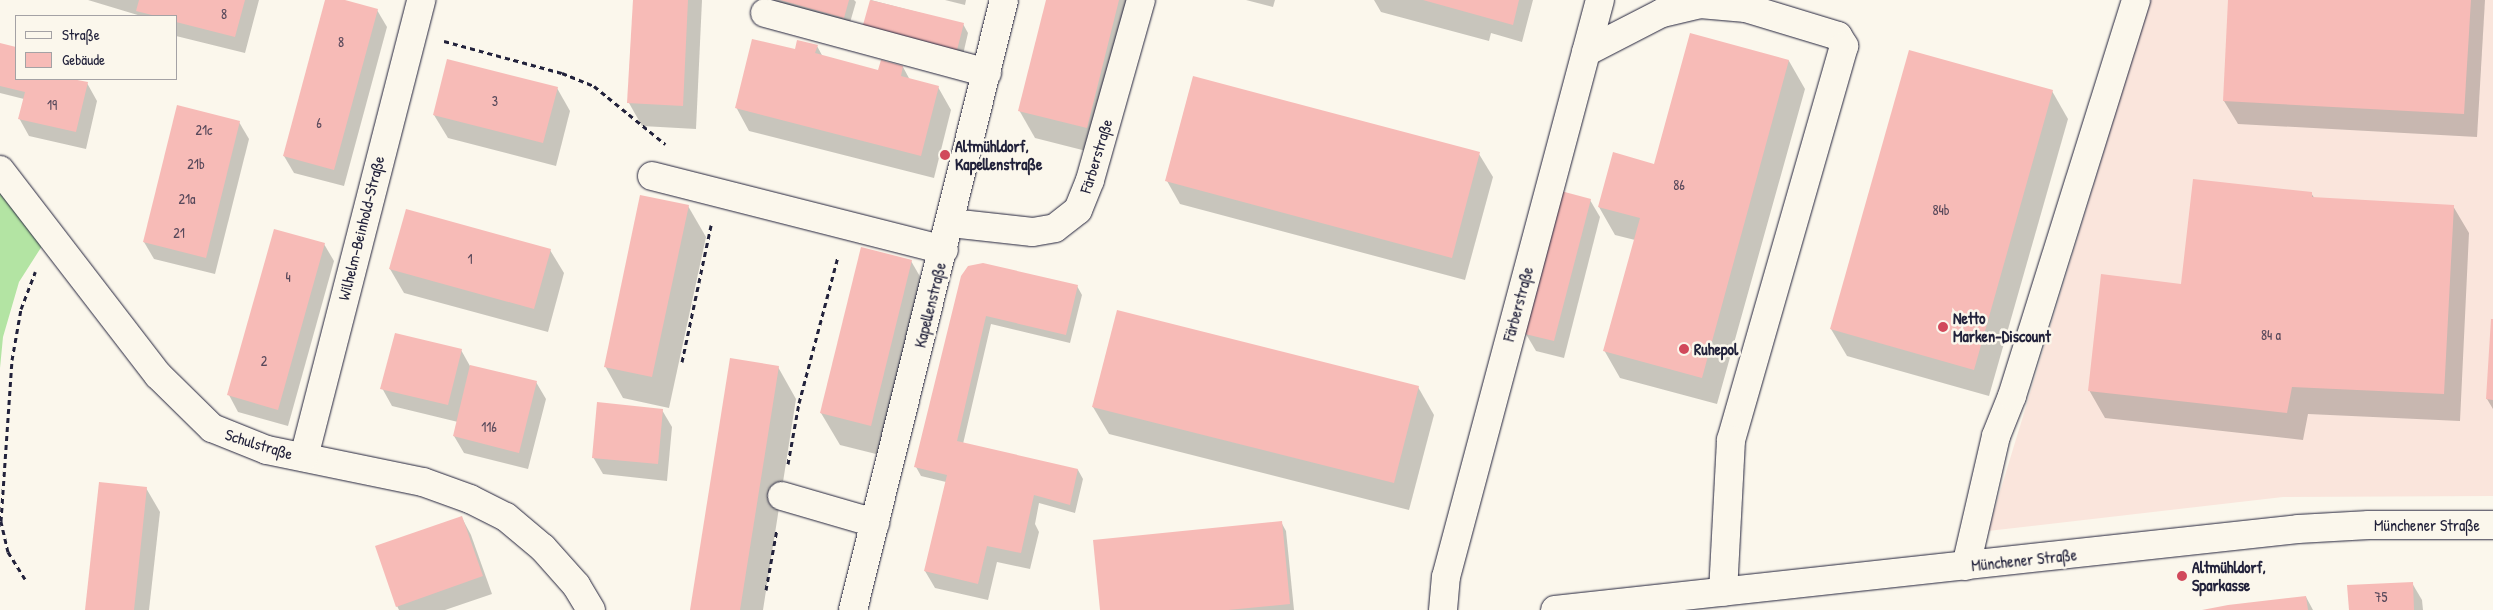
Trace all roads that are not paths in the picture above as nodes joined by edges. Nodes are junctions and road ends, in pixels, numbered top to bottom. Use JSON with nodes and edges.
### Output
{"nodes":[{"id":1,"x":421,"y":0,"type":"edge"},
{"id":2,"x":1004,"y":0,"type":"edge"},
{"id":3,"x":1141,"y":0,"type":"edge"},
{"id":4,"x":1600,"y":0,"type":"edge"},
{"id":5,"x":2136,"y":0,"type":"edge"},
{"id":6,"x":765,"y":14,"type":"dead end"},
{"id":7,"x":1586,"y":52,"type":"junction"},
{"id":8,"x":987,"y":73,"type":"junction"},
{"id":9,"x":0,"y":170,"type":"edge"},
{"id":10,"x":652,"y":176,"type":"dead end"},
{"id":11,"x":952,"y":223,"type":"junction"},
{"id":12,"x":944,"y":250,"type":"junction"},
{"id":13,"x":304,"y":457,"type":"junction"},
{"id":14,"x":782,"y":496,"type":"road end"},
{"id":15,"x":875,"y":523,"type":"junction"},
{"id":16,"x":2493,"y":525,"type":"edge"},
{"id":17,"x":1966,"y":566,"type":"junction"},
{"id":18,"x":1723,"y":592,"type":"junction"},
{"id":19,"x":591,"y":610,"type":"edge"},
{"id":20,"x":853,"y":610,"type":"edge"},
{"id":21,"x":1443,"y":610,"type":"edge"},
{"id":22,"x":1556,"y":610,"type":"edge"},
{"id":23,"x":1561,"y":610,"type":"edge"}],
"edges":[{"from":1,"to":13,"type":"street","name":"Wilhelm-Beinhold-Straße"},
{"from":2,"to":8,"type":"street","name":"Kapellenstraße"},
{"from":3,"to":11,"type":"street","name":"Färberstraße"},
{"from":4,"to":7,"type":"street","name":"Färberstraße"},
{"from":5,"to":17,"type":"street"},
{"from":6,"to":8,"type":"street"},
{"from":7,"to":18,"type":"street"},
{"from":7,"to":21,"type":"street","name":"Färberstraße"},
{"from":8,"to":11,"type":"street","name":"Kapellenstraße"},
{"from":9,"to":13,"type":"street","name":"Schulstraße"},
{"from":10,"to":12,"type":"street"},
{"from":11,"to":12,"type":"street","name":"Kapellenstraße"},
{"from":12,"to":15,"type":"street","name":"Kapellenstraße"},
{"from":13,"to":19,"type":"street","name":"Schulstraße"},
{"from":14,"to":15,"type":"street"},
{"from":15,"to":20,"type":"street","name":"Kapellenstraße"},
{"from":16,"to":17,"type":"street","name":"Münchener Straße"},
{"from":17,"to":18,"type":"street","name":"Münchener Straße"},
{"from":18,"to":23,"type":"street","name":"Münchener Straße"},
{"from":22,"to":23,"type":"street","name":"Münchener Straße"}]}
